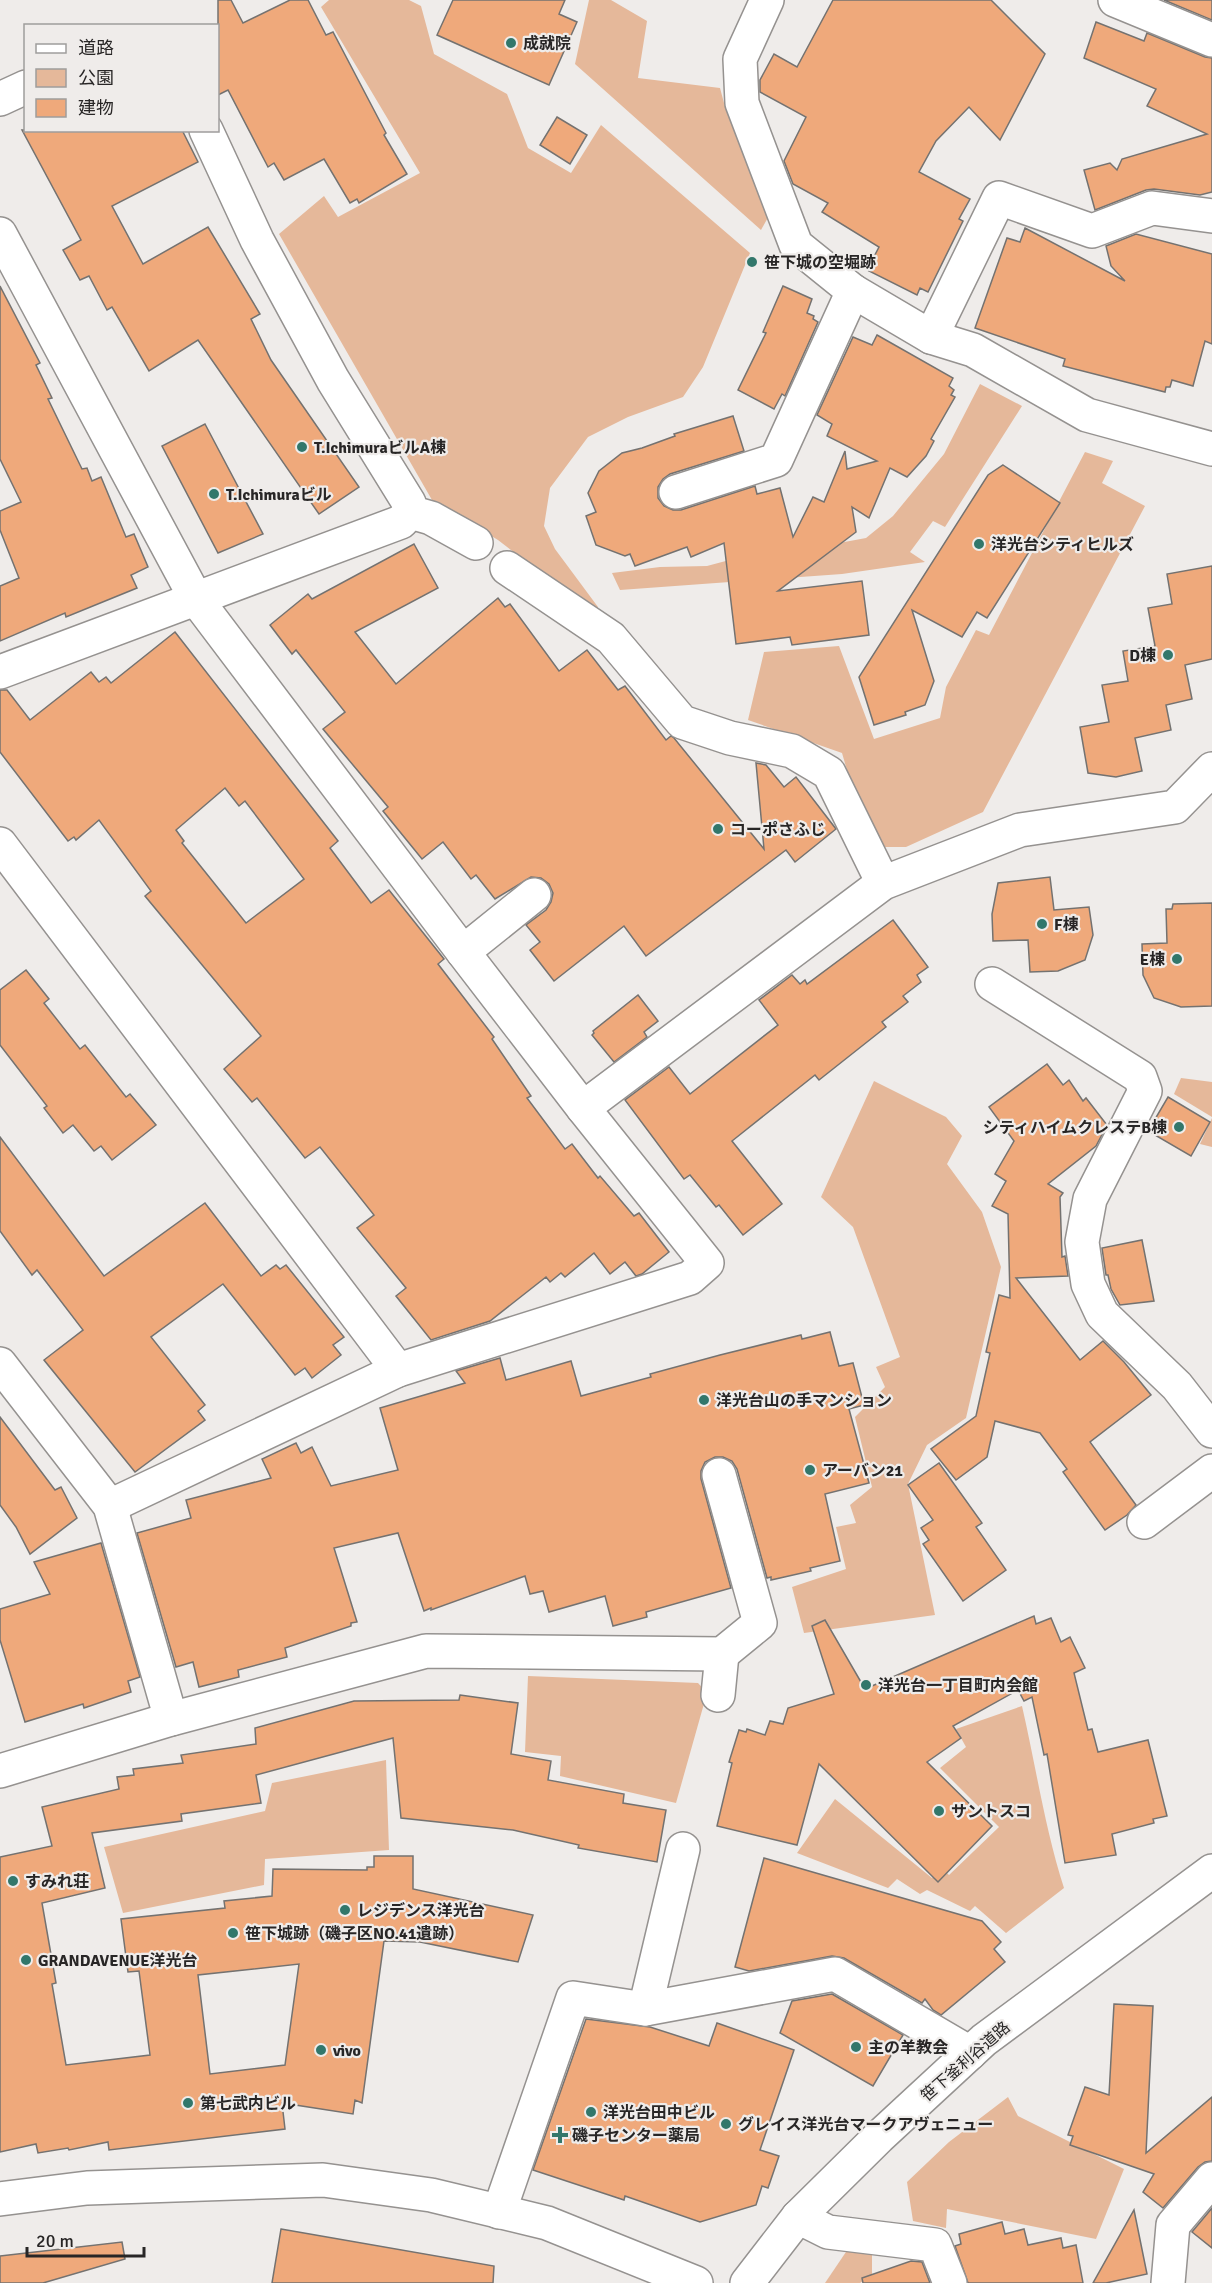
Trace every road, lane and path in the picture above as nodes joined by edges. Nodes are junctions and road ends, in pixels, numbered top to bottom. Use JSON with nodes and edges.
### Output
{"nodes":[{"id":1,"x":767,"y":0,"type":"edge"},
{"id":2,"x":1115,"y":0,"type":"edge"},
{"id":3,"x":1212,"y":40,"type":"edge"},
{"id":4,"x":24,"y":88,"type":"edge"},
{"id":5,"x":0,"y":99,"type":"edge"},
{"id":6,"x":207,"y":132,"type":"edge"},
{"id":7,"x":1212,"y":216,"type":"edge"},
{"id":8,"x":0,"y":234,"type":"edge"},
{"id":9,"x":853,"y":291,"type":"junction"},
{"id":10,"x":931,"y":337,"type":"junction"},
{"id":11,"x":1212,"y":449,"type":"edge"},
{"id":12,"x":676,"y":492,"type":"dead end"},
{"id":13,"x":410,"y":512,"type":"junction"},
{"id":14,"x":476,"y":543,"type":"dead end"},
{"id":15,"x":507,"y":568,"type":"dead end"},
{"id":16,"x":196,"y":599,"type":"junction"},
{"id":17,"x":0,"y":672,"type":"edge"},
{"id":18,"x":1212,"y":769,"type":"edge"},
{"id":19,"x":0,"y":844,"type":"edge"},
{"id":20,"x":883,"y":883,"type":"junction"},
{"id":21,"x":534,"y":895,"type":"dead end"},
{"id":22,"x":462,"y":952,"type":"junction"},
{"id":23,"x":992,"y":984,"type":"dead end"},
{"id":24,"x":583,"y":1108,"type":"junction"},
{"id":25,"x":0,"y":1364,"type":"edge"},
{"id":26,"x":398,"y":1370,"type":"junction"},
{"id":27,"x":1212,"y":1431,"type":"edge"},
{"id":28,"x":1212,"y":1471,"type":"edge"},
{"id":29,"x":719,"y":1475,"type":"dead end"},
{"id":30,"x":110,"y":1506,"type":"junction"},
{"id":31,"x":1144,"y":1522,"type":"dead end"},
{"id":32,"x":722,"y":1654,"type":"junction"},
{"id":33,"x":718,"y":1695,"type":"dead end"},
{"id":34,"x":171,"y":1719,"type":"junction"},
{"id":35,"x":0,"y":1771,"type":"edge"},
{"id":36,"x":683,"y":1849,"type":"dead end"},
{"id":37,"x":1212,"y":1871,"type":"edge"},
{"id":38,"x":645,"y":2009,"type":"junction"},
{"id":39,"x":970,"y":2053,"type":"junction"},
{"id":40,"x":1212,"y":2179,"type":"edge"},
{"id":41,"x":0,"y":2199,"type":"edge"},
{"id":42,"x":499,"y":2212,"type":"junction"},
{"id":43,"x":798,"y":2217,"type":"junction"},
{"id":44,"x":696,"y":2283,"type":"edge"},
{"id":45,"x":747,"y":2283,"type":"edge"},
{"id":46,"x":950,"y":2283,"type":"edge"},
{"id":47,"x":1168,"y":2283,"type":"edge"}],
"edges":[{"from":1,"to":9,"type":"street"},
{"from":2,"to":3,"type":"street"},
{"from":4,"to":5,"type":"street"},
{"from":6,"to":13,"type":"street"},
{"from":7,"to":10,"type":"street"},
{"from":8,"to":16,"type":"street"},
{"from":9,"to":10,"type":"street"},
{"from":9,"to":12,"type":"street"},
{"from":10,"to":11,"type":"street"},
{"from":13,"to":14,"type":"street"},
{"from":13,"to":16,"type":"street"},
{"from":15,"to":20,"type":"street"},
{"from":16,"to":17,"type":"street"},
{"from":16,"to":22,"type":"street"},
{"from":18,"to":20,"type":"street"},
{"from":19,"to":26,"type":"street"},
{"from":20,"to":24,"type":"street"},
{"from":21,"to":22,"type":"street"},
{"from":22,"to":24,"type":"street"},
{"from":23,"to":27,"type":"street"},
{"from":24,"to":26,"type":"street"},
{"from":25,"to":30,"type":"street"},
{"from":26,"to":30,"type":"street"},
{"from":28,"to":31,"type":"street"},
{"from":29,"to":32,"type":"street"},
{"from":30,"to":34,"type":"street"},
{"from":32,"to":33,"type":"street"},
{"from":32,"to":34,"type":"street"},
{"from":34,"to":35,"type":"street"},
{"from":36,"to":38,"type":"street"},
{"from":37,"to":39,"type":"street","name":"笹下釜利谷道路"},
{"from":38,"to":39,"type":"street"},
{"from":38,"to":42,"type":"street"},
{"from":39,"to":43,"type":"street","name":"笹下釜利谷道路"},
{"from":40,"to":47,"type":"street"},
{"from":41,"to":42,"type":"street"},
{"from":42,"to":44,"type":"street"},
{"from":43,"to":45,"type":"street","name":"笹下釜利谷道路"},
{"from":43,"to":46,"type":"street"}]}
